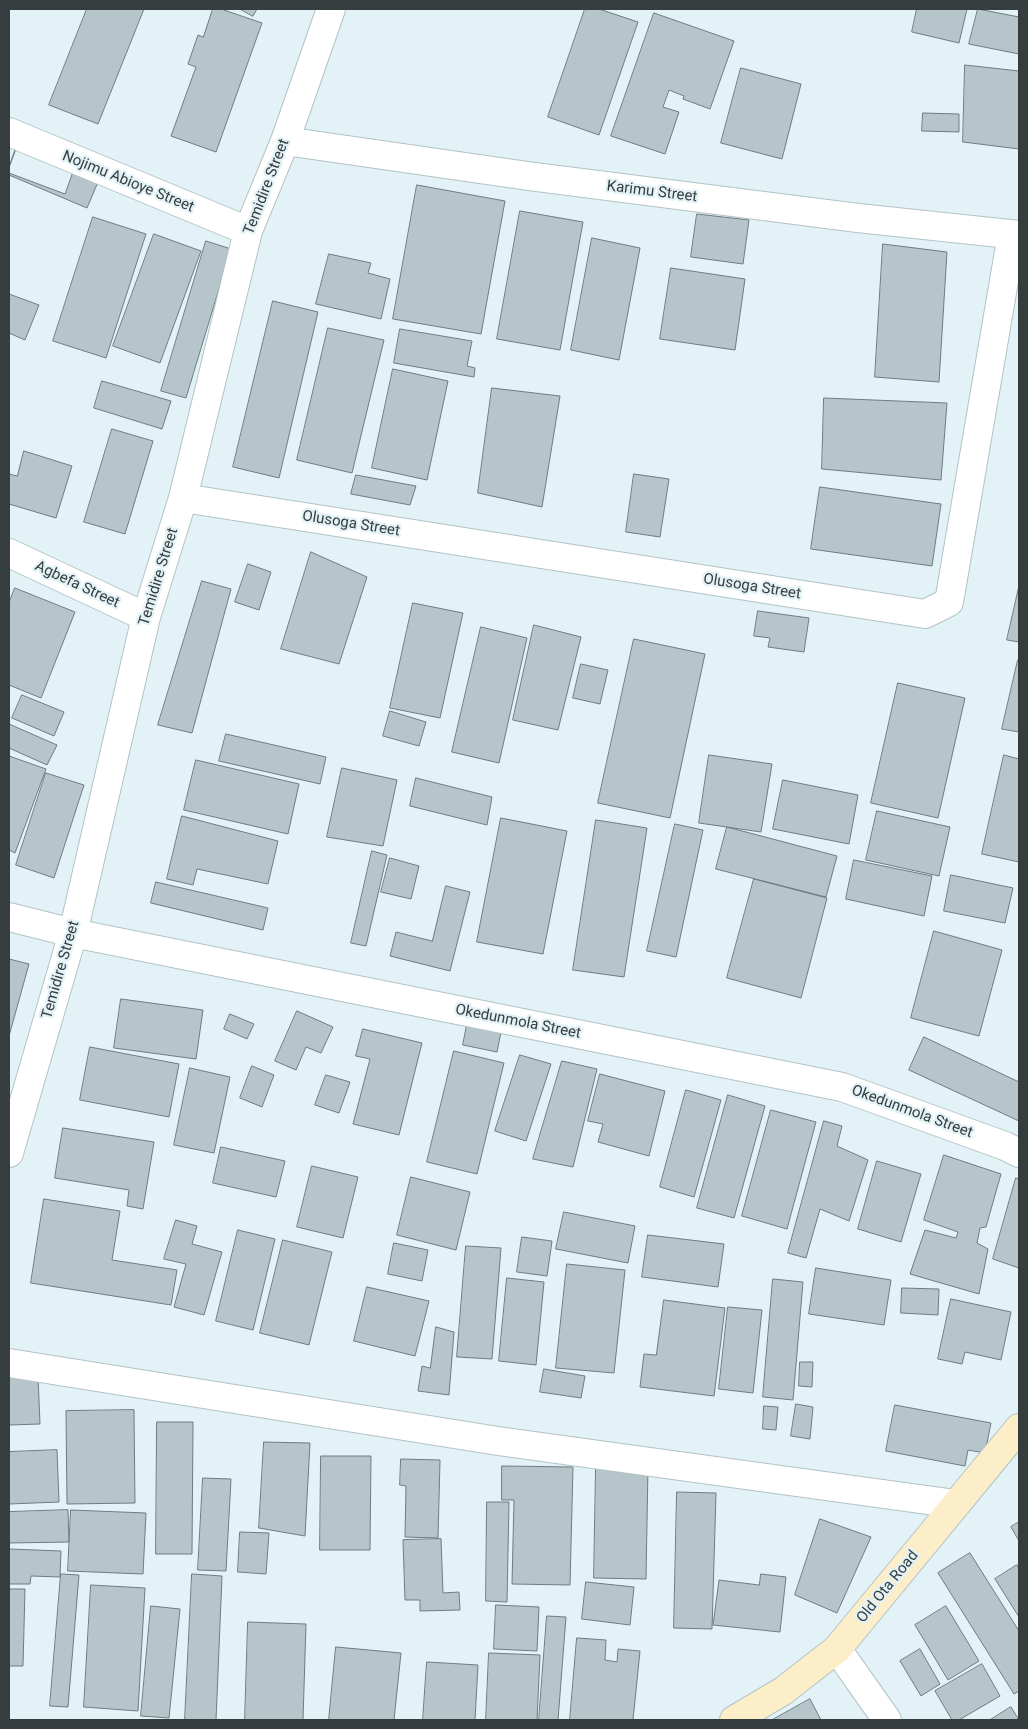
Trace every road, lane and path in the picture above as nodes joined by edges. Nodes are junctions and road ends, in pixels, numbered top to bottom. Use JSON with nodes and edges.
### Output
{"nodes":[{"id":1,"x":331,"y":9,"type":"edge"},
{"id":2,"x":9,"y":132,"type":"edge"},
{"id":3,"x":285,"y":141,"type":"junction"},
{"id":4,"x":248,"y":231,"type":"junction"},
{"id":5,"x":1015,"y":235,"type":"edge"},
{"id":6,"x":184,"y":498,"type":"junction"},
{"id":7,"x":9,"y":553,"type":"edge"},
{"id":8,"x":146,"y":617,"type":"junction"},
{"id":9,"x":9,"y":917,"type":"edge"},
{"id":10,"x":73,"y":933,"type":"junction"},
{"id":11,"x":9,"y":1153,"type":"edge"},
{"id":12,"x":1019,"y":1153,"type":"edge"},
{"id":13,"x":9,"y":1363,"type":"edge"},
{"id":14,"x":1019,"y":1428,"type":"edge"},
{"id":15,"x":956,"y":1504,"type":"junction"},
{"id":16,"x":837,"y":1649,"type":"junction"},
{"id":17,"x":734,"y":1720,"type":"edge"},
{"id":18,"x":887,"y":1720,"type":"edge"}],
"edges":[{"from":1,"to":3,"type":"street","name":"Temidire Street"},
{"from":2,"to":4,"type":"street","name":"Nojimu Abioye Street"},
{"from":3,"to":4,"type":"street","name":"Temidire Street"},
{"from":3,"to":5,"type":"street","name":"Karimu Street"},
{"from":4,"to":6,"type":"street","name":"Temidire Street"},
{"from":5,"to":6,"type":"street","name":"Olusoga Street"},
{"from":6,"to":8,"type":"street","name":"Temidire Street"},
{"from":7,"to":8,"type":"street","name":"Agbefa Street"},
{"from":8,"to":10,"type":"street","name":"Temidire Street"},
{"from":9,"to":10,"type":"street","name":"Okedunmola Street"},
{"from":10,"to":11,"type":"street","name":"Temidire Street"},
{"from":10,"to":12,"type":"street","name":"Okedunmola Street"},
{"from":13,"to":15,"type":"street"},
{"from":14,"to":15,"type":"street","name":"Old Ota Road"},
{"from":15,"to":16,"type":"street","name":"Old Ota Road"},
{"from":16,"to":17,"type":"street","name":"Old Ota Road"},
{"from":16,"to":18,"type":"street"}]}
